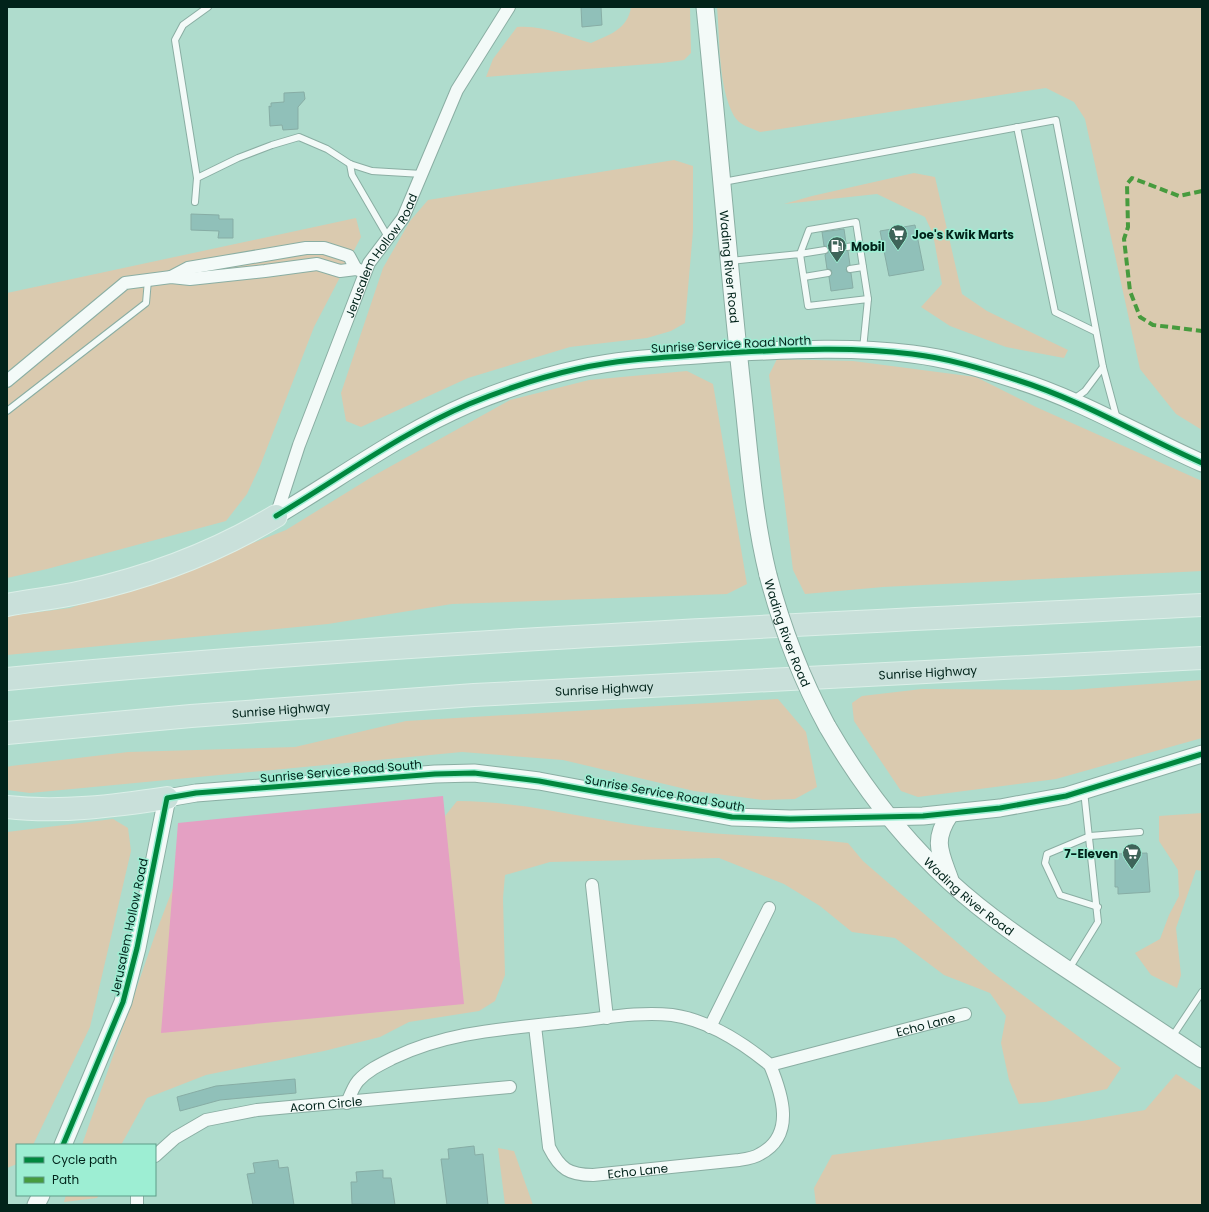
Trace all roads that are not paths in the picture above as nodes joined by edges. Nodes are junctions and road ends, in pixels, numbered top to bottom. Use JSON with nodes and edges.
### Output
{"nodes":[{"id":1,"x":208,"y":7,"type":"edge"},
{"id":2,"x":509,"y":7,"type":"edge"},
{"id":3,"x":705,"y":7,"type":"edge"},
{"id":4,"x":1017,"y":127,"type":"junction"},
{"id":5,"x":350,"y":164,"type":"junction"},
{"id":6,"x":422,"y":174,"type":"junction"},
{"id":7,"x":197,"y":178,"type":"junction"},
{"id":8,"x":723,"y":182,"type":"junction"},
{"id":9,"x":196,"y":202,"type":"dead end"},
{"id":10,"x":388,"y":237,"type":"junction"},
{"id":11,"x":860,"y":245,"type":"junction"},
{"id":12,"x":847,"y":246,"type":"dead end"},
{"id":13,"x":825,"y":250,"type":"dead end"},
{"id":14,"x":800,"y":254,"type":"junction"},
{"id":15,"x":262,"y":256,"type":"junction"},
{"id":16,"x":728,"y":261,"type":"junction"},
{"id":17,"x":863,"y":267,"type":"junction"},
{"id":18,"x":850,"y":269,"type":"dead end"},
{"id":19,"x":361,"y":270,"type":"junction"},
{"id":20,"x":265,"y":271,"type":"junction"},
{"id":21,"x":828,"y":273,"type":"dead end"},
{"id":22,"x":171,"y":277,"type":"junction"},
{"id":23,"x":804,"y":277,"type":"junction"},
{"id":24,"x":148,"y":280,"type":"junction"},
{"id":25,"x":868,"y":299,"type":"junction"},
{"id":26,"x":1096,"y":332,"type":"junction"},
{"id":27,"x":863,"y":350,"type":"junction"},
{"id":28,"x":738,"y":353,"type":"junction"},
{"id":29,"x":1103,"y":367,"type":"junction"},
{"id":30,"x":7,"y":381,"type":"edge"},
{"id":31,"x":1071,"y":401,"type":"junction"},
{"id":32,"x":7,"y":411,"type":"edge"},
{"id":33,"x":1118,"y":424,"type":"junction"},
{"id":34,"x":1202,"y":463,"type":"edge"},
{"id":35,"x":276,"y":516,"type":"junction"},
{"id":36,"x":1202,"y":604,"type":"edge"},
{"id":37,"x":7,"y":605,"type":"edge"},
{"id":38,"x":1202,"y":658,"type":"edge"},
{"id":39,"x":7,"y":679,"type":"edge"},
{"id":40,"x":7,"y":733,"type":"edge"},
{"id":41,"x":1202,"y":754,"type":"edge"},
{"id":42,"x":1084,"y":791,"type":"junction"},
{"id":43,"x":167,"y":798,"type":"junction"},
{"id":44,"x":7,"y":807,"type":"edge"},
{"id":45,"x":950,"y":814,"type":"junction"},
{"id":46,"x":890,"y":817,"type":"junction"},
{"id":47,"x":1140,"y":832,"type":"dead end"},
{"id":48,"x":1090,"y":836,"type":"junction"},
{"id":49,"x":951,"y":884,"type":"junction"},
{"id":50,"x":592,"y":885,"type":"dead end"},
{"id":51,"x":1098,"y":907,"type":"junction"},
{"id":52,"x":769,"y":908,"type":"dead end"},
{"id":53,"x":1068,"y":970,"type":"junction"},
{"id":54,"x":1202,"y":992,"type":"edge"},
{"id":55,"x":966,"y":1014,"type":"dead end"},
{"id":56,"x":607,"y":1018,"type":"junction"},
{"id":57,"x":535,"y":1026,"type":"junction"},
{"id":58,"x":710,"y":1027,"type":"junction"},
{"id":59,"x":1171,"y":1038,"type":"junction"},
{"id":60,"x":1202,"y":1059,"type":"edge"},
{"id":61,"x":770,"y":1065,"type":"junction"},
{"id":62,"x":510,"y":1087,"type":"dead end"},
{"id":63,"x":347,"y":1103,"type":"junction"},
{"id":64,"x":63,"y":1144,"type":"edge"},
{"id":65,"x":156,"y":1155,"type":"edge"},
{"id":66,"x":40,"y":1196,"type":"edge"},
{"id":67,"x":36,"y":1205,"type":"edge"}],
"edges":[{"from":1,"to":7,"type":"lane"},
{"from":2,"to":6,"type":"street","name":"Jerusalem Hollow Road"},
{"from":3,"to":8,"type":"street","name":"Wading River Road"},
{"from":4,"to":8,"type":"lane"},
{"from":4,"to":26,"type":"lane"},
{"from":4,"to":26,"type":"lane"},
{"from":5,"to":6,"type":"lane"},
{"from":5,"to":7,"type":"lane"},
{"from":5,"to":10,"type":"lane"},
{"from":6,"to":10,"type":"street","name":"Jerusalem Hollow Road"},
{"from":7,"to":9,"type":"lane"},
{"from":8,"to":16,"type":"street","name":"Wading River Road"},
{"from":10,"to":19,"type":"street","name":"Jerusalem Hollow Road"},
{"from":11,"to":12,"type":"lane"},
{"from":11,"to":14,"type":"lane"},
{"from":11,"to":17,"type":"lane"},
{"from":13,"to":14,"type":"lane"},
{"from":14,"to":16,"type":"lane"},
{"from":14,"to":23,"type":"lane"},
{"from":15,"to":19,"type":"street"},
{"from":15,"to":20,"type":"street"},
{"from":15,"to":22,"type":"street"},
{"from":16,"to":28,"type":"street","name":"Wading River Road"},
{"from":17,"to":18,"type":"lane"},
{"from":17,"to":25,"type":"lane"},
{"from":19,"to":20,"type":"street"},
{"from":19,"to":35,"type":"street","name":"Jerusalem Hollow Road"},
{"from":20,"to":22,"type":"street"},
{"from":21,"to":23,"type":"lane"},
{"from":22,"to":24,"type":"street"},
{"from":23,"to":25,"type":"lane"},
{"from":24,"to":30,"type":"street"},
{"from":24,"to":32,"type":"lane"},
{"from":25,"to":27,"type":"lane"},
{"from":26,"to":29,"type":"lane"},
{"from":27,"to":28,"type":"street","name":"Sunrise Service Road North"},
{"from":27,"to":31,"type":"street","name":"Sunrise Service Road North"},
{"from":28,"to":35,"type":"street","name":"Sunrise Service Road North"},
{"from":28,"to":46,"type":"street","name":"Wading River Road","bridge":true},
{"from":29,"to":31,"type":"lane"},
{"from":29,"to":33,"type":"lane"},
{"from":31,"to":33,"type":"street","name":"Sunrise Service Road North"},
{"from":33,"to":34,"type":"street","name":"Sunrise Service Road North"},
{"from":35,"to":37,"type":"highway"},
{"from":36,"to":39,"type":"highway"},
{"from":38,"to":40,"type":"highway","name":"Sunrise Highway"},
{"from":41,"to":42,"type":"street","name":"Sunrise Service Road South"},
{"from":42,"to":45,"type":"street","name":"Sunrise Service Road South"},
{"from":42,"to":48,"type":"lane"},
{"from":43,"to":44,"type":"highway"},
{"from":43,"to":46,"type":"street","name":"Sunrise Service Road South"},
{"from":43,"to":64,"type":"street","name":"Jerusalem Hollow Road"},
{"from":45,"to":46,"type":"street","name":"Sunrise Service Road South"},
{"from":45,"to":49,"type":"street"},
{"from":46,"to":49,"type":"street","name":"Wading River Road"},
{"from":47,"to":48,"type":"lane"},
{"from":48,"to":51,"type":"lane"},
{"from":48,"to":51,"type":"lane"},
{"from":49,"to":53,"type":"street","name":"Wading River Road"},
{"from":50,"to":56,"type":"street"},
{"from":51,"to":53,"type":"lane"},
{"from":52,"to":58,"type":"street"},
{"from":53,"to":59,"type":"street","name":"Wading River Road"},
{"from":54,"to":59,"type":"lane"},
{"from":55,"to":61,"type":"street","name":"Echo Lane"},
{"from":56,"to":57,"type":"street","name":"Echo Lane"},
{"from":56,"to":58,"type":"street","name":"Echo Lane"},
{"from":57,"to":61,"type":"street","name":"Echo Lane"},
{"from":57,"to":63,"type":"street","name":"Echo Lane"},
{"from":58,"to":61,"type":"street","name":"Echo Lane"},
{"from":59,"to":60,"type":"street","name":"Wading River Road"},
{"from":62,"to":63,"type":"street","name":"Acorn Circle"},
{"from":63,"to":65,"type":"street","name":"Acorn Circle"},
{"from":66,"to":67,"type":"street"}]}
